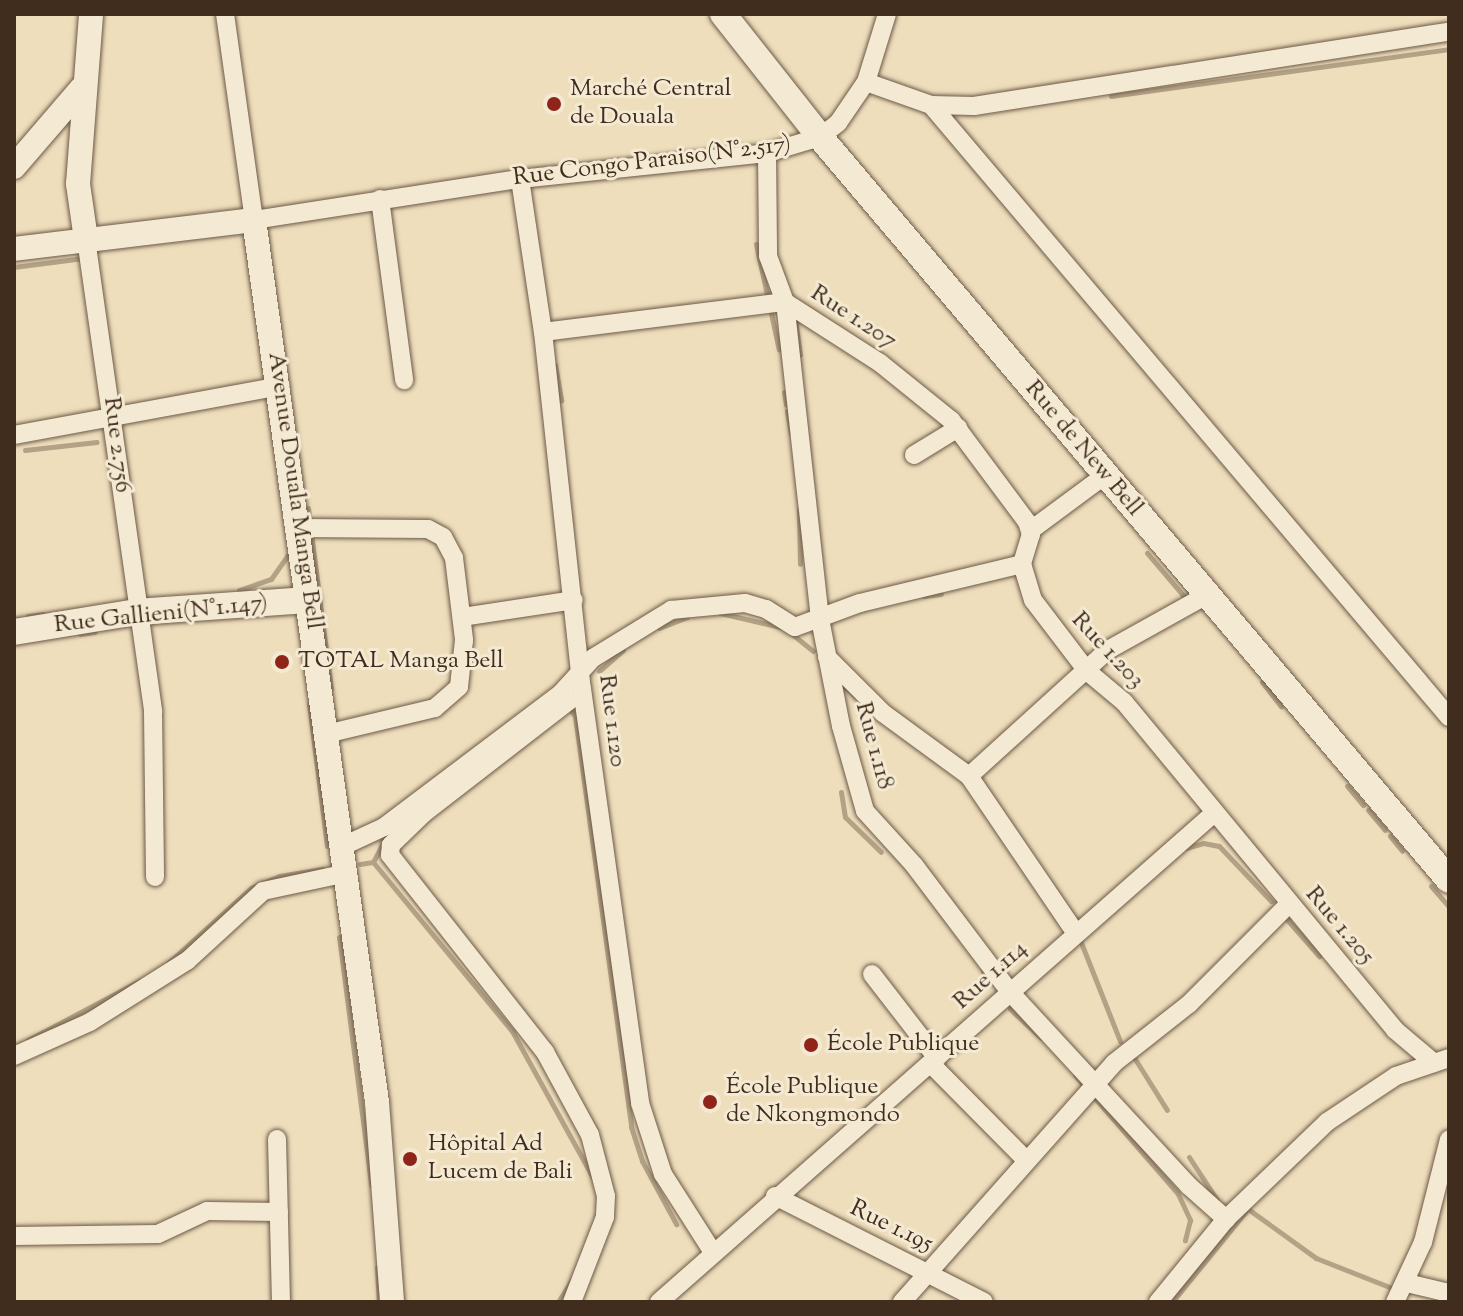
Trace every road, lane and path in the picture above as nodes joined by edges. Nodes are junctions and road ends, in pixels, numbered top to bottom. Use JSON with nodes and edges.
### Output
{"nodes":[{"id":1,"x":91,"y":14,"type":"edge"},
{"id":2,"x":225,"y":14,"type":"edge"},
{"id":3,"x":723,"y":14,"type":"edge"},
{"id":4,"x":887,"y":14,"type":"edge"},
{"id":5,"x":1449,"y":32,"type":"edge"},
{"id":6,"x":866,"y":82,"type":"junction"},
{"id":7,"x":82,"y":88,"type":"junction"},
{"id":8,"x":931,"y":105,"type":"junction"},
{"id":9,"x":820,"y":137,"type":"junction"},
{"id":10,"x":767,"y":153,"type":"junction"},
{"id":11,"x":14,"y":167,"type":"edge"},
{"id":12,"x":520,"y":179,"type":"junction"},
{"id":13,"x":380,"y":199,"type":"junction"},
{"id":14,"x":254,"y":220,"type":"junction"},
{"id":15,"x":86,"y":239,"type":"junction"},
{"id":16,"x":14,"y":249,"type":"edge"},
{"id":17,"x":785,"y":302,"type":"junction"},
{"id":18,"x":543,"y":332,"type":"junction"},
{"id":19,"x":404,"y":380,"type":"dead end"},
{"id":20,"x":281,"y":386,"type":"junction"},
{"id":21,"x":113,"y":416,"type":"junction"},
{"id":22,"x":958,"y":428,"type":"junction"},
{"id":23,"x":14,"y":435,"type":"edge"},
{"id":24,"x":914,"y":455,"type":"dead end"},
{"id":25,"x":1104,"y":476,"type":"junction"},
{"id":26,"x":299,"y":528,"type":"junction"},
{"id":27,"x":1031,"y":530,"type":"junction"},
{"id":28,"x":1022,"y":564,"type":"junction"},
{"id":29,"x":1207,"y":595,"type":"junction"},
{"id":30,"x":308,"y":600,"type":"junction"},
{"id":31,"x":574,"y":600,"type":"junction"},
{"id":32,"x":136,"y":612,"type":"junction"},
{"id":33,"x":462,"y":617,"type":"junction"},
{"id":34,"x":820,"y":619,"type":"junction"},
{"id":35,"x":14,"y":632,"type":"edge"},
{"id":36,"x":827,"y":657,"type":"junction"},
{"id":37,"x":1087,"y":671,"type":"junction"},
{"id":38,"x":581,"y":680,"type":"junction"},
{"id":39,"x":1449,"y":717,"type":"edge"},
{"id":40,"x":326,"y":734,"type":"junction"},
{"id":41,"x":969,"y":776,"type":"junction"},
{"id":42,"x":1213,"y":814,"type":"junction"},
{"id":43,"x":343,"y":846,"type":"junction"},
{"id":44,"x":347,"y":873,"type":"junction"},
{"id":45,"x":155,"y":877,"type":"dead end"},
{"id":46,"x":1449,"y":880,"type":"edge"},
{"id":47,"x":1289,"y":904,"type":"junction"},
{"id":48,"x":1075,"y":932,"type":"junction"},
{"id":49,"x":872,"y":974,"type":"dead end"},
{"id":50,"x":1010,"y":992,"type":"junction"},
{"id":51,"x":14,"y":1056,"type":"edge"},
{"id":52,"x":934,"y":1061,"type":"junction"},
{"id":53,"x":1441,"y":1061,"type":"edge"},
{"id":54,"x":1099,"y":1086,"type":"junction"},
{"id":55,"x":277,"y":1139,"type":"dead end"},
{"id":56,"x":1449,"y":1139,"type":"edge"},
{"id":57,"x":1025,"y":1159,"type":"junction"},
{"id":58,"x":775,"y":1196,"type":"junction"},
{"id":59,"x":279,"y":1212,"type":"junction"},
{"id":60,"x":1226,"y":1219,"type":"junction"},
{"id":61,"x":14,"y":1236,"type":"edge"},
{"id":62,"x":712,"y":1251,"type":"junction"},
{"id":63,"x":925,"y":1271,"type":"junction"},
{"id":64,"x":1407,"y":1283,"type":"junction"},
{"id":65,"x":1449,"y":1293,"type":"edge"},
{"id":66,"x":281,"y":1302,"type":"edge"},
{"id":67,"x":392,"y":1302,"type":"edge"},
{"id":68,"x":572,"y":1302,"type":"edge"},
{"id":69,"x":659,"y":1302,"type":"edge"},
{"id":70,"x":902,"y":1302,"type":"edge"},
{"id":71,"x":984,"y":1302,"type":"edge"},
{"id":72,"x":1158,"y":1302,"type":"edge"},
{"id":73,"x":1395,"y":1302,"type":"edge"}],
"edges":[{"from":1,"to":7,"type":"street","name":"Rue 2.756"},
{"from":2,"to":14,"type":"street","name":"Avenue Douala Manga Bell"},
{"from":3,"to":9,"type":"main road","name":"Rue de New Bell"},
{"from":4,"to":6,"type":"street","name":"Rue Congo Paraiso(N°2.517)"},
{"from":5,"to":8,"type":"street"},
{"from":6,"to":8,"type":"street"},
{"from":6,"to":9,"type":"street","name":"Rue Congo Paraiso(N°2.517)"},
{"from":7,"to":11,"type":"street"},
{"from":7,"to":15,"type":"street","name":"Rue 2.756"},
{"from":8,"to":39,"type":"street"},
{"from":9,"to":10,"type":"street","name":"Rue Congo Paraiso(N°2.517)"},
{"from":9,"to":25,"type":"main road","name":"Rue de New Bell"},
{"from":10,"to":12,"type":"street","name":"Rue Congo Paraiso(N°2.517)"},
{"from":10,"to":17,"type":"street","name":"Rue 1.118"},
{"from":12,"to":13,"type":"street","name":"Rue Congo Paraiso(N°2.517)"},
{"from":12,"to":18,"type":"street","name":"Rue 1.120"},
{"from":13,"to":14,"type":"street","name":"Rue Congo Paraiso(N°2.517)"},
{"from":13,"to":19,"type":"street"},
{"from":14,"to":15,"type":"street","name":"Rue Congo Paraiso(N°2.517)"},
{"from":14,"to":20,"type":"street","name":"Avenue Douala Manga Bell"},
{"from":15,"to":16,"type":"street","name":"Rue Congo Paraiso(N°2.517)"},
{"from":15,"to":21,"type":"street","name":"Rue 2.756"},
{"from":17,"to":18,"type":"street","name":"Rue 1.207"},
{"from":17,"to":22,"type":"street","name":"Rue 1.207"},
{"from":17,"to":34,"type":"street","name":"Rue 1.118"},
{"from":18,"to":31,"type":"street","name":"Rue 1.120"},
{"from":20,"to":21,"type":"street"},
{"from":20,"to":26,"type":"street","name":"Avenue Douala Manga Bell"},
{"from":21,"to":23,"type":"street"},
{"from":21,"to":32,"type":"street","name":"Rue 2.756"},
{"from":22,"to":24,"type":"street"},
{"from":22,"to":27,"type":"street","name":"Rue 1.207"},
{"from":25,"to":27,"type":"street"},
{"from":25,"to":29,"type":"main road","name":"Rue de New Bell"},
{"from":26,"to":30,"type":"street","name":"Avenue Douala Manga Bell"},
{"from":26,"to":33,"type":"street"},
{"from":27,"to":28,"type":"street"},
{"from":28,"to":34,"type":"street"},
{"from":28,"to":37,"type":"street","name":"Rue 1.203"},
{"from":29,"to":37,"type":"street"},
{"from":29,"to":46,"type":"main road","name":"Rue de New Bell"},
{"from":30,"to":32,"type":"main road","name":"Rue Gallieni(N°1.147)"},
{"from":30,"to":40,"type":"street","name":"Avenue Douala Manga Bell"},
{"from":31,"to":33,"type":"street"},
{"from":31,"to":38,"type":"street","name":"Rue 1.120"},
{"from":32,"to":35,"type":"main road","name":"Rue Gallieni(N°1.147)"},
{"from":32,"to":45,"type":"street","name":"Rue 2.756"},
{"from":33,"to":40,"type":"street"},
{"from":34,"to":36,"type":"street","name":"Rue 1.118"},
{"from":34,"to":38,"type":"street"},
{"from":36,"to":41,"type":"street"},
{"from":36,"to":50,"type":"street","name":"Rue 1.118"},
{"from":37,"to":41,"type":"street"},
{"from":37,"to":42,"type":"street","name":"Rue 1.203"},
{"from":38,"to":43,"type":"street"},
{"from":38,"to":62,"type":"street","name":"Rue 1.120"},
{"from":38,"to":68,"type":"street"},
{"from":40,"to":43,"type":"street","name":"Avenue Douala Manga Bell"},
{"from":41,"to":48,"type":"street"},
{"from":42,"to":47,"type":"street","name":"Rue 1.205"},
{"from":42,"to":48,"type":"street","name":"Rue 1.114"},
{"from":43,"to":44,"type":"street","name":"Avenue Douala Manga Bell"},
{"from":44,"to":51,"type":"street"},
{"from":44,"to":67,"type":"street","name":"Avenue Douala Manga Bell"},
{"from":47,"to":53,"type":"street","name":"Rue 1.205"},
{"from":47,"to":54,"type":"street"},
{"from":48,"to":50,"type":"street","name":"Rue 1.114"},
{"from":49,"to":52,"type":"street"},
{"from":50,"to":52,"type":"street","name":"Rue 1.114"},
{"from":50,"to":54,"type":"street","name":"Rue 1.118"},
{"from":52,"to":57,"type":"street"},
{"from":52,"to":58,"type":"street","name":"Rue 1.114"},
{"from":53,"to":60,"type":"street"},
{"from":54,"to":57,"type":"street"},
{"from":54,"to":60,"type":"street","name":"Rue 1.118"},
{"from":55,"to":59,"type":"street"},
{"from":56,"to":64,"type":"street"},
{"from":57,"to":63,"type":"street"},
{"from":58,"to":62,"type":"street","name":"Rue 1.114"},
{"from":58,"to":63,"type":"street","name":"Rue 1.195"},
{"from":59,"to":61,"type":"street"},
{"from":59,"to":66,"type":"street"},
{"from":60,"to":72,"type":"street"},
{"from":62,"to":69,"type":"street","name":"Rue 1.114"},
{"from":63,"to":70,"type":"street"},
{"from":63,"to":71,"type":"street","name":"Rue 1.195"},
{"from":64,"to":65,"type":"street"},
{"from":64,"to":73,"type":"street"}]}
